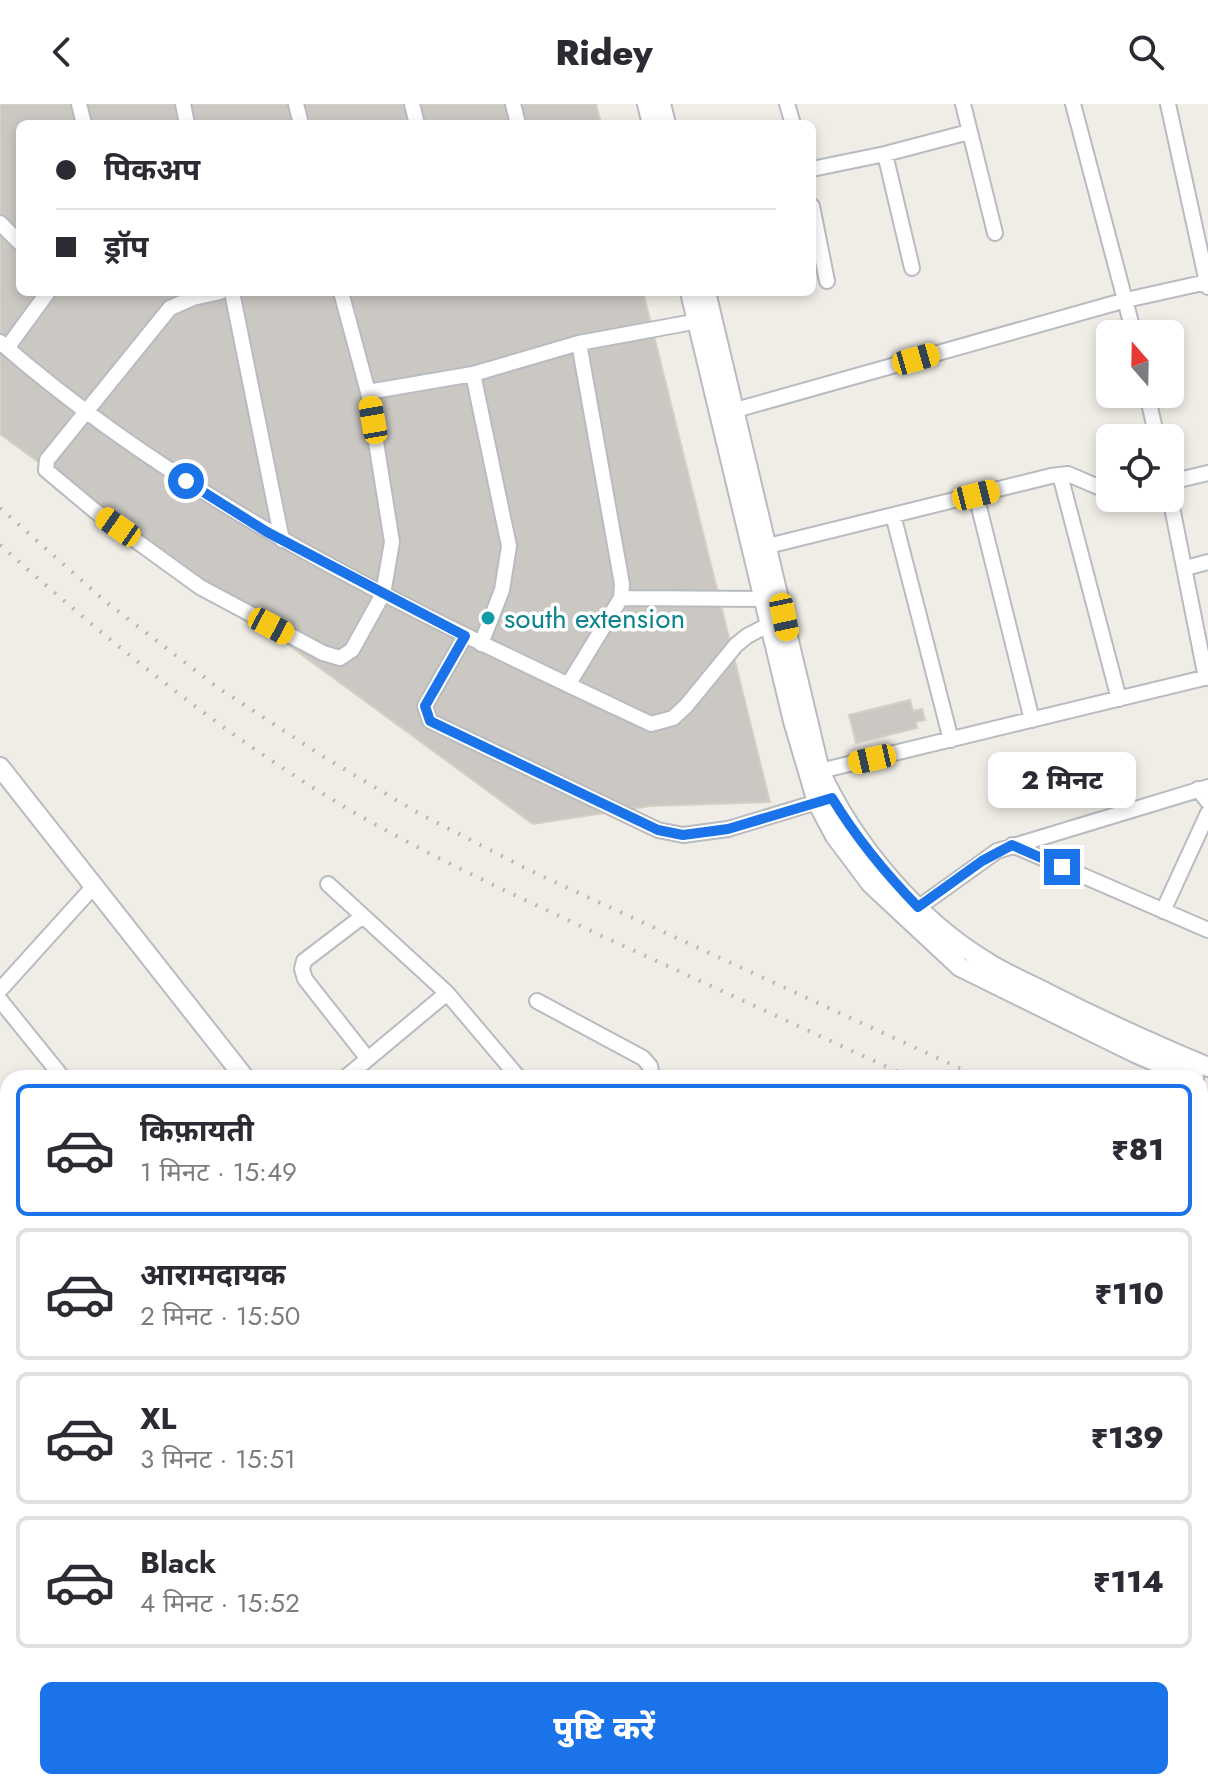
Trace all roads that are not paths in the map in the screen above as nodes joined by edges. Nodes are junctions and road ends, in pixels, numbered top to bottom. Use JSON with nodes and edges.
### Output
{"nodes":[{"id":1,"x":963,"y":104,"type":"edge"},
{"id":2,"x":1168,"y":104,"type":"edge"},
{"id":3,"x":1075,"y":105,"type":"edge"},
{"id":4,"x":969,"y":132,"type":"junction"},
{"id":5,"x":885,"y":154,"type":"junction"},
{"id":6,"x":816,"y":168,"type":"edge"},
{"id":7,"x":0,"y":223,"type":"edge"},
{"id":8,"x":816,"y":226,"type":"edge"},
{"id":9,"x":995,"y":233,"type":"dead end"},
{"id":10,"x":16,"y":239,"type":"edge"},
{"id":11,"x":912,"y":268,"type":"dead end"},
{"id":12,"x":827,"y":281,"type":"dead end"},
{"id":13,"x":1208,"y":285,"type":"edge"},
{"id":14,"x":45,"y":296,"type":"edge"},
{"id":15,"x":202,"y":296,"type":"edge"},
{"id":16,"x":233,"y":296,"type":"edge"},
{"id":17,"x":342,"y":296,"type":"edge"},
{"id":18,"x":692,"y":296,"type":"edge"},
{"id":19,"x":706,"y":296,"type":"edge"},
{"id":20,"x":1126,"y":300,"type":"junction"},
{"id":21,"x":704,"y":320,"type":"junction"},
{"id":22,"x":1131,"y":320,"type":"edge"},
{"id":23,"x":579,"y":343,"type":"junction"},
{"id":24,"x":3,"y":345,"type":"edge"},
{"id":25,"x":473,"y":374,"type":"junction"},
{"id":26,"x":368,"y":392,"type":"junction"},
{"id":27,"x":86,"y":412,"type":"junction"},
{"id":28,"x":727,"y":412,"type":"junction"},
{"id":29,"x":1208,"y":473,"type":"edge"},
{"id":30,"x":1060,"y":475,"type":"junction"},
{"id":31,"x":1184,"y":479,"type":"edge"},
{"id":32,"x":1096,"y":485,"type":"edge"},
{"id":33,"x":976,"y":495,"type":"junction"},
{"id":34,"x":1173,"y":512,"type":"edge"},
{"id":35,"x":893,"y":515,"type":"junction"},
{"id":36,"x":282,"y":540,"type":"junction"},
{"id":37,"x":768,"y":546,"type":"junction"},
{"id":38,"x":1208,"y":562,"type":"edge"},
{"id":39,"x":1186,"y":568,"type":"junction"},
{"id":40,"x":383,"y":594,"type":"junction"},
{"id":41,"x":621,"y":598,"type":"junction"},
{"id":42,"x":774,"y":610,"type":"junction"},
{"id":43,"x":465,"y":636,"type":"junction"},
{"id":44,"x":481,"y":644,"type":"junction"},
{"id":45,"x":1207,"y":678,"type":"edge"},
{"id":46,"x":568,"y":685,"type":"junction"},
{"id":47,"x":1119,"y":699,"type":"junction"},
{"id":48,"x":1032,"y":720,"type":"junction"},
{"id":49,"x":951,"y":740,"type":"junction"},
{"id":50,"x":0,"y":767,"type":"edge"},
{"id":51,"x":820,"y":771,"type":"junction"},
{"id":52,"x":1203,"y":788,"type":"edge"},
{"id":53,"x":824,"y":800,"type":"junction"},
{"id":54,"x":1208,"y":802,"type":"edge"},
{"id":55,"x":1208,"y":813,"type":"edge"},
{"id":56,"x":1012,"y":845,"type":"junction"},
{"id":57,"x":328,"y":884,"type":"dead end"},
{"id":58,"x":94,"y":886,"type":"junction"},
{"id":59,"x":1163,"y":911,"type":"junction"},
{"id":60,"x":912,"y":912,"type":"junction"},
{"id":61,"x":363,"y":916,"type":"junction"},
{"id":62,"x":1208,"y":930,"type":"edge"},
{"id":63,"x":0,"y":990,"type":"edge"},
{"id":64,"x":447,"y":993,"type":"junction"},
{"id":65,"x":0,"y":1000,"type":"edge"},
{"id":66,"x":537,"y":1001,"type":"dead end"},
{"id":67,"x":368,"y":1059,"type":"junction"},
{"id":68,"x":1208,"y":1067,"type":"edge"},
{"id":69,"x":57,"y":1070,"type":"edge"},
{"id":70,"x":239,"y":1070,"type":"edge"},
{"id":71,"x":355,"y":1070,"type":"edge"},
{"id":72,"x":512,"y":1070,"type":"edge"},
{"id":73,"x":651,"y":1070,"type":"edge"},
{"id":74,"x":1175,"y":1070,"type":"edge"}],
"edges":[{"from":1,"to":4,"type":"street"},
{"from":2,"to":13,"type":"street"},
{"from":3,"to":20,"type":"street"},
{"from":4,"to":5,"type":"street"},
{"from":4,"to":9,"type":"street"},
{"from":5,"to":6,"type":"street"},
{"from":5,"to":11,"type":"street"},
{"from":7,"to":10,"type":"street"},
{"from":8,"to":12,"type":"street"},
{"from":13,"to":20,"type":"street"},
{"from":14,"to":24,"type":"street"},
{"from":15,"to":27,"type":"street"},
{"from":16,"to":36,"type":"street"},
{"from":17,"to":26,"type":"street"},
{"from":18,"to":21,"type":"street"},
{"from":19,"to":21,"type":"street"},
{"from":20,"to":22,"type":"street"},
{"from":20,"to":28,"type":"street"},
{"from":21,"to":23,"type":"street"},
{"from":21,"to":28,"type":"street"},
{"from":23,"to":25,"type":"street"},
{"from":23,"to":41,"type":"street"},
{"from":24,"to":27,"type":"street"},
{"from":25,"to":26,"type":"street"},
{"from":25,"to":44,"type":"street"},
{"from":26,"to":40,"type":"street"},
{"from":27,"to":36,"type":"street"},
{"from":27,"to":40,"type":"street"},
{"from":28,"to":37,"type":"street"},
{"from":28,"to":42,"type":"street"},
{"from":29,"to":31,"type":"street"},
{"from":30,"to":32,"type":"street"},
{"from":30,"to":33,"type":"street"},
{"from":30,"to":47,"type":"street"},
{"from":33,"to":35,"type":"street"},
{"from":33,"to":48,"type":"street"},
{"from":34,"to":39,"type":"street"},
{"from":35,"to":37,"type":"street"},
{"from":35,"to":49,"type":"street"},
{"from":36,"to":40,"type":"street"},
{"from":37,"to":42,"type":"street"},
{"from":38,"to":39,"type":"street"},
{"from":39,"to":45,"type":"street"},
{"from":40,"to":43,"type":"street"},
{"from":41,"to":42,"type":"street"},
{"from":41,"to":46,"type":"street"},
{"from":42,"to":46,"type":"street"},
{"from":42,"to":51,"type":"street"},
{"from":42,"to":53,"type":"street"},
{"from":43,"to":44,"type":"street"},
{"from":43,"to":53,"type":"street"},
{"from":44,"to":46,"type":"street"},
{"from":45,"to":47,"type":"street"},
{"from":47,"to":48,"type":"street"},
{"from":48,"to":49,"type":"street"},
{"from":49,"to":51,"type":"street"},
{"from":50,"to":58,"type":"street"},
{"from":51,"to":53,"type":"street"},
{"from":52,"to":54,"type":"street"},
{"from":52,"to":56,"type":"street"},
{"from":53,"to":60,"type":"street"},
{"from":55,"to":59,"type":"street"},
{"from":56,"to":59,"type":"street"},
{"from":56,"to":60,"type":"street"},
{"from":57,"to":61,"type":"street"},
{"from":58,"to":63,"type":"street"},
{"from":58,"to":70,"type":"street"},
{"from":59,"to":62,"type":"street"},
{"from":60,"to":68,"type":"street"},
{"from":60,"to":74,"type":"street"},
{"from":61,"to":64,"type":"street"},
{"from":61,"to":67,"type":"street"},
{"from":64,"to":67,"type":"street"},
{"from":64,"to":72,"type":"street"},
{"from":65,"to":69,"type":"street"},
{"from":66,"to":73,"type":"street"},
{"from":67,"to":71,"type":"street"}]}
